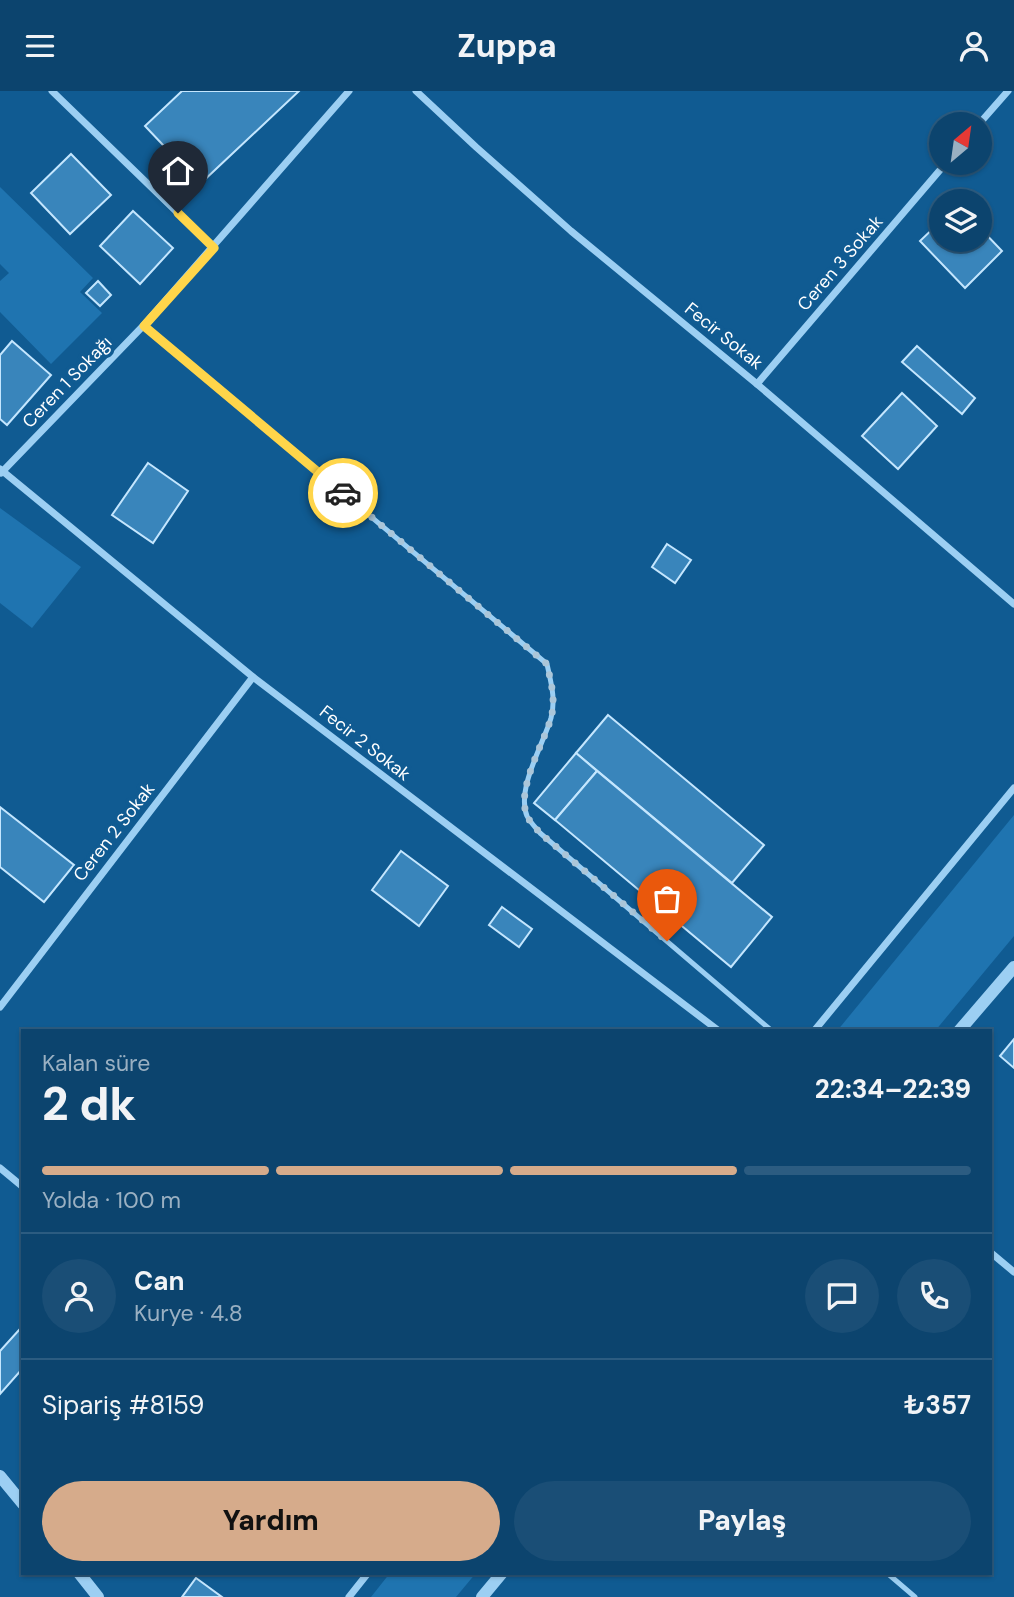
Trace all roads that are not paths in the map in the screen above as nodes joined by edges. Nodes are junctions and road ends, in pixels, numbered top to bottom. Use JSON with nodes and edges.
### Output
{"nodes":[{"id":1,"x":52,"y":91,"type":"edge"},
{"id":2,"x":349,"y":91,"type":"edge"},
{"id":3,"x":416,"y":91,"type":"edge"},
{"id":4,"x":1008,"y":91,"type":"edge"},
{"id":5,"x":990,"y":112,"type":"edge"},
{"id":6,"x":936,"y":175,"type":"edge"},
{"id":7,"x":214,"y":248,"type":"junction"},
{"id":8,"x":144,"y":326,"type":"junction"},
{"id":9,"x":757,"y":384,"type":"junction"},
{"id":10,"x":1,"y":471,"type":"edge"},
{"id":11,"x":1014,"y":604,"type":"edge"},
{"id":12,"x":253,"y":677,"type":"junction"},
{"id":13,"x":1014,"y":787,"type":"edge"},
{"id":14,"x":1014,"y":967,"type":"edge"},
{"id":15,"x":0,"y":1007,"type":"edge"},
{"id":16,"x":716,"y":1029,"type":"edge"},
{"id":17,"x":770,"y":1029,"type":"edge"},
{"id":18,"x":816,"y":1029,"type":"edge"},
{"id":19,"x":961,"y":1029,"type":"edge"},
{"id":20,"x":0,"y":1168,"type":"edge"},
{"id":21,"x":21,"y":1185,"type":"edge"},
{"id":22,"x":992,"y":1254,"type":"edge"},
{"id":23,"x":1014,"y":1272,"type":"edge"},
{"id":24,"x":0,"y":1476,"type":"edge"},
{"id":25,"x":21,"y":1502,"type":"edge"},
{"id":26,"x":81,"y":1575,"type":"edge"},
{"id":27,"x":366,"y":1575,"type":"edge"},
{"id":28,"x":500,"y":1575,"type":"edge"},
{"id":29,"x":889,"y":1575,"type":"edge"},
{"id":30,"x":98,"y":1597,"type":"edge"},
{"id":31,"x":349,"y":1597,"type":"edge"},
{"id":32,"x":482,"y":1597,"type":"edge"},
{"id":33,"x":915,"y":1597,"type":"edge"}],
"edges":[{"from":1,"to":7,"type":"street"},
{"from":2,"to":7,"type":"street","name":"Ceren 1 Sokağı"},
{"from":3,"to":9,"type":"street","name":"Fecir Sokak"},
{"from":4,"to":5,"type":"street"},
{"from":6,"to":9,"type":"street","name":"Ceren 3 Sokak"},
{"from":7,"to":8,"type":"street","name":"Ceren 1 Sokağı"},
{"from":8,"to":10,"type":"street","name":"Ceren 1 Sokağı"},
{"from":8,"to":17,"type":"lane"},
{"from":9,"to":11,"type":"street","name":"Fecir Sokak"},
{"from":10,"to":12,"type":"street","name":"Fecir 2 Sokak"},
{"from":12,"to":15,"type":"street","name":"Ceren 2 Sokak"},
{"from":12,"to":16,"type":"street","name":"Fecir 2 Sokak"},
{"from":13,"to":18,"type":"street"},
{"from":14,"to":19,"type":"street"},
{"from":20,"to":21,"type":"street"},
{"from":22,"to":23,"type":"street"},
{"from":24,"to":25,"type":"street"},
{"from":26,"to":30,"type":"street"},
{"from":27,"to":31,"type":"street"},
{"from":28,"to":32,"type":"street"},
{"from":29,"to":33,"type":"lane"}]}
